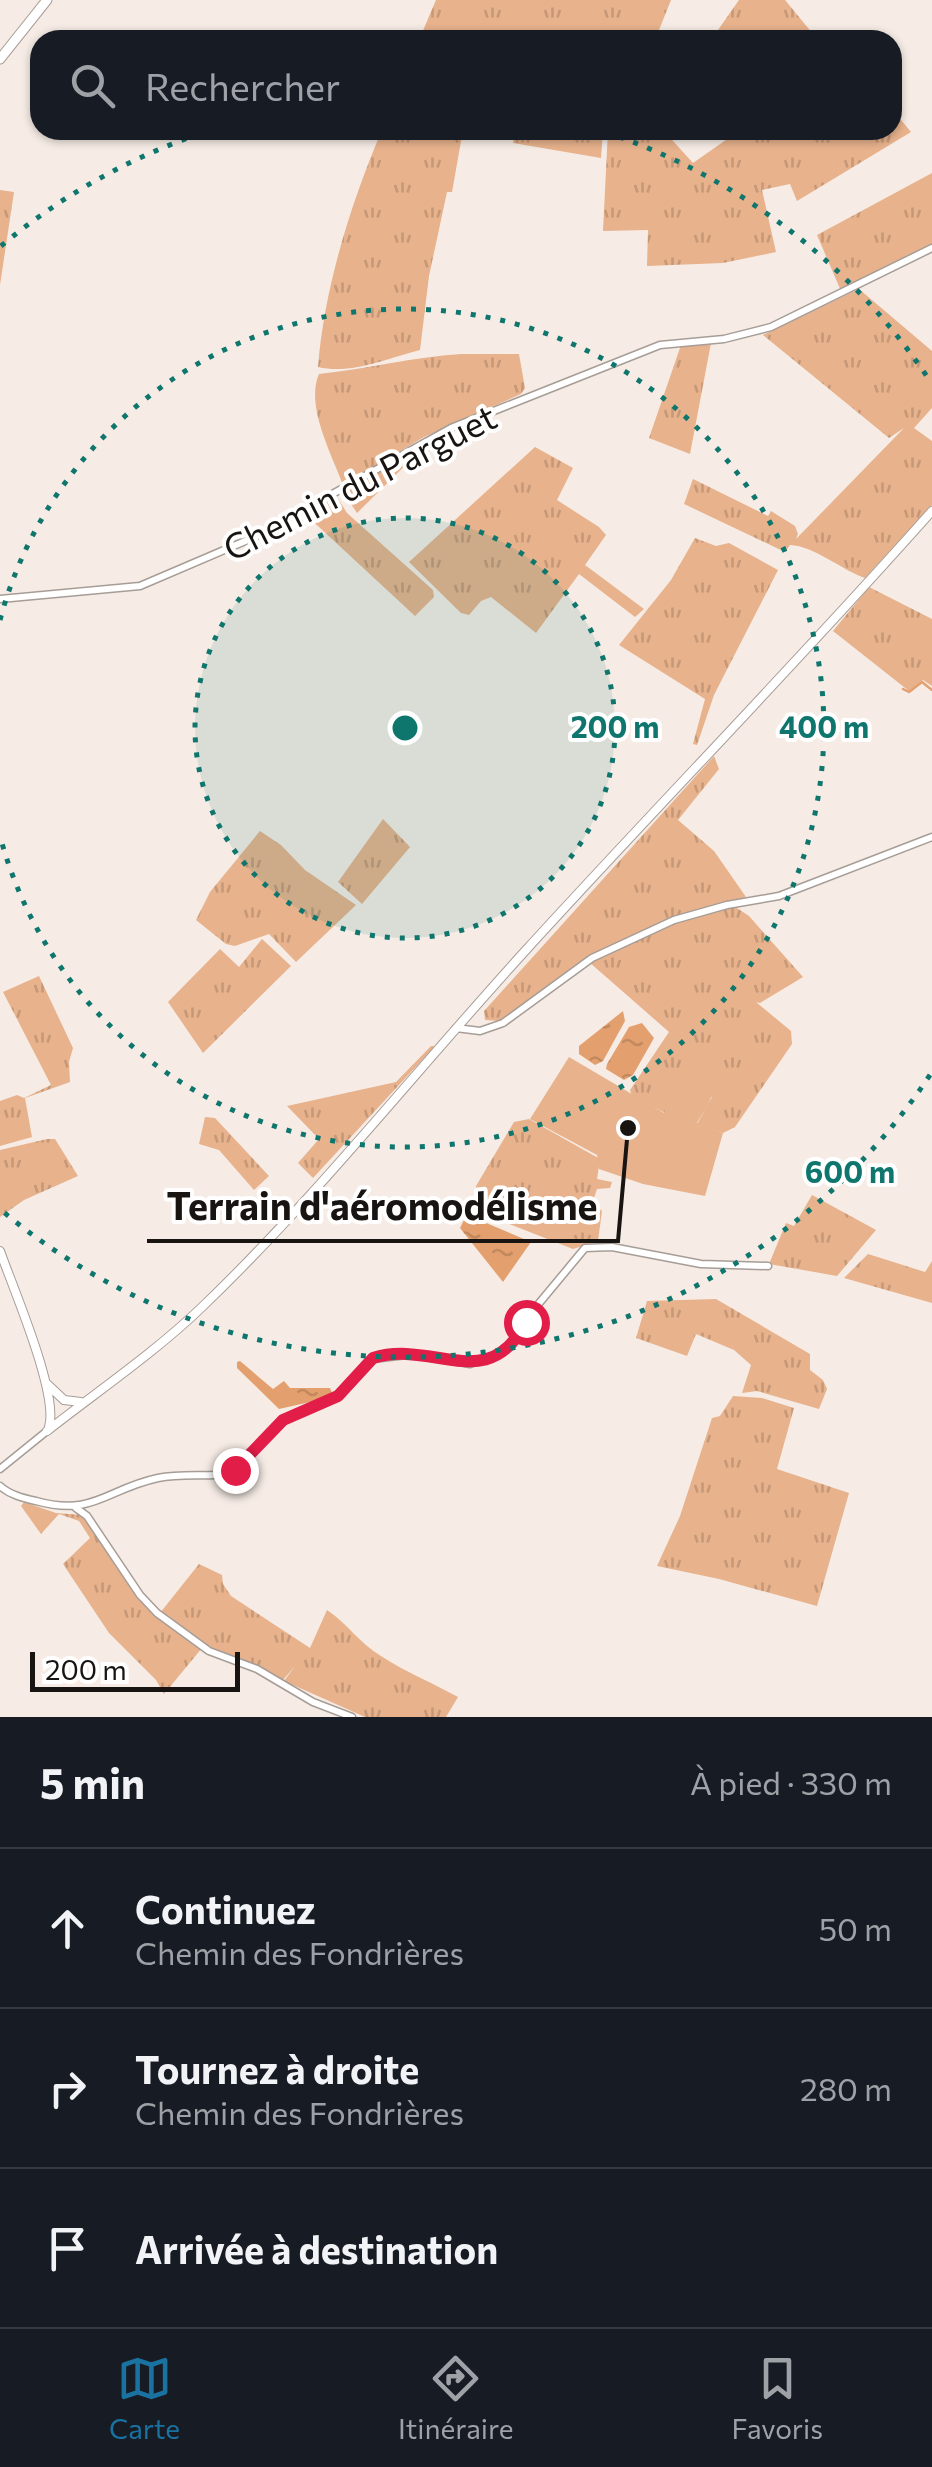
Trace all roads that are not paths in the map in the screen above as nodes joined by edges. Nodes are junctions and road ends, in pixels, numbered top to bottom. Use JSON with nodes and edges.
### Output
{"nodes":[{"id":1,"x":48,"y":0,"type":"edge"},
{"id":2,"x":0,"y":60,"type":"edge"},
{"id":3,"x":932,"y":248,"type":"edge"},
{"id":4,"x":932,"y":510,"type":"edge"},
{"id":5,"x":0,"y":599,"type":"edge"},
{"id":6,"x":932,"y":837,"type":"edge"},
{"id":7,"x":454,"y":1028,"type":"junction"},
{"id":8,"x":0,"y":1251,"type":"edge"},
{"id":9,"x":768,"y":1266,"type":"dead end"},
{"id":10,"x":45,"y":1380,"type":"junction"},
{"id":11,"x":49,"y":1397,"type":"junction"},
{"id":12,"x":60,"y":1398,"type":"junction"},
{"id":13,"x":85,"y":1401,"type":"junction"},
{"id":14,"x":67,"y":1416,"type":"junction"},
{"id":15,"x":48,"y":1431,"type":"junction"},
{"id":16,"x":0,"y":1469,"type":"edge"},
{"id":17,"x":0,"y":1486,"type":"edge"},
{"id":18,"x":76,"y":1508,"type":"junction"},
{"id":19,"x":352,"y":1717,"type":"edge"}],
"edges":[{"from":1,"to":2,"type":"main road"},
{"from":3,"to":5,"type":"street","name":"Chemin du Parguet"},
{"from":4,"to":7,"type":"street"},
{"from":6,"to":7,"type":"street"},
{"from":7,"to":13,"type":"street"},
{"from":8,"to":10,"type":"street"},
{"from":9,"to":18,"type":"street"},
{"from":10,"to":11,"type":"street"},
{"from":10,"to":12,"type":"street"},
{"from":11,"to":14,"type":"street"},
{"from":11,"to":15,"type":"street"},
{"from":12,"to":13,"type":"street"},
{"from":12,"to":14,"type":"street"},
{"from":13,"to":14,"type":"street"},
{"from":14,"to":15,"type":"street"},
{"from":15,"to":16,"type":"street"},
{"from":17,"to":18,"type":"street"},
{"from":18,"to":19,"type":"street"}]}
